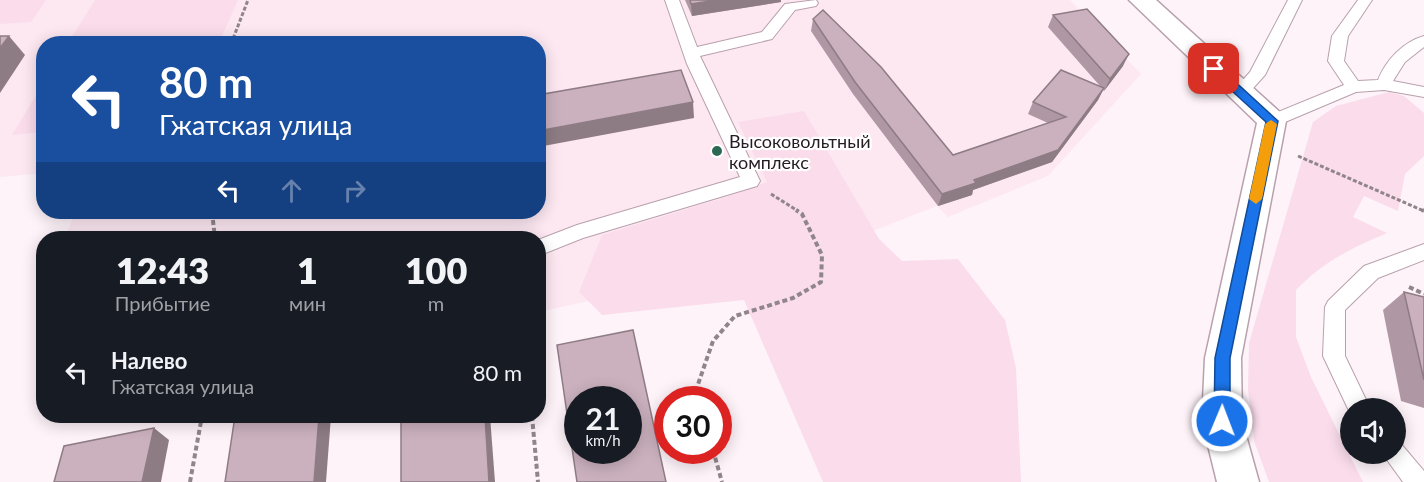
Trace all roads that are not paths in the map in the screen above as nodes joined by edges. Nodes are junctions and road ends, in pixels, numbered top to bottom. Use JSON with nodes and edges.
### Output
{"nodes":[{"id":1,"x":672,"y":0,"type":"edge"},
{"id":2,"x":1141,"y":0,"type":"edge"},
{"id":3,"x":1295,"y":0,"type":"edge"},
{"id":4,"x":1365,"y":0,"type":"edge"},
{"id":5,"x":811,"y":3,"type":"dead end"},
{"id":6,"x":1424,"y":41,"type":"edge"},
{"id":7,"x":691,"y":53,"type":"junction"},
{"id":8,"x":1384,"y":86,"type":"junction"},
{"id":9,"x":1353,"y":87,"type":"junction"},
{"id":10,"x":1240,"y":92,"type":"junction"},
{"id":11,"x":1424,"y":92,"type":"edge"},
{"id":12,"x":1270,"y":132,"type":"junction"},
{"id":13,"x":546,"y":245,"type":"edge"},
{"id":14,"x":1424,"y":252,"type":"edge"},
{"id":15,"x":1354,"y":398,"type":"edge"},
{"id":16,"x":1403,"y":464,"type":"edge"},
{"id":17,"x":1238,"y":482,"type":"edge"},
{"id":18,"x":1418,"y":482,"type":"edge"}],
"edges":[{"from":1,"to":7,"type":"lane"},
{"from":2,"to":10,"type":"street"},
{"from":3,"to":10,"type":"lane"},
{"from":4,"to":9,"type":"lane"},
{"from":5,"to":7,"type":"lane"},
{"from":6,"to":8,"type":"lane"},
{"from":7,"to":13,"type":"lane"},
{"from":8,"to":9,"type":"lane"},
{"from":8,"to":11,"type":"lane"},
{"from":9,"to":12,"type":"lane"},
{"from":10,"to":12,"type":"street"},
{"from":12,"to":17,"type":"street"},
{"from":14,"to":15,"type":"lane"},
{"from":16,"to":18,"type":"lane"}]}
